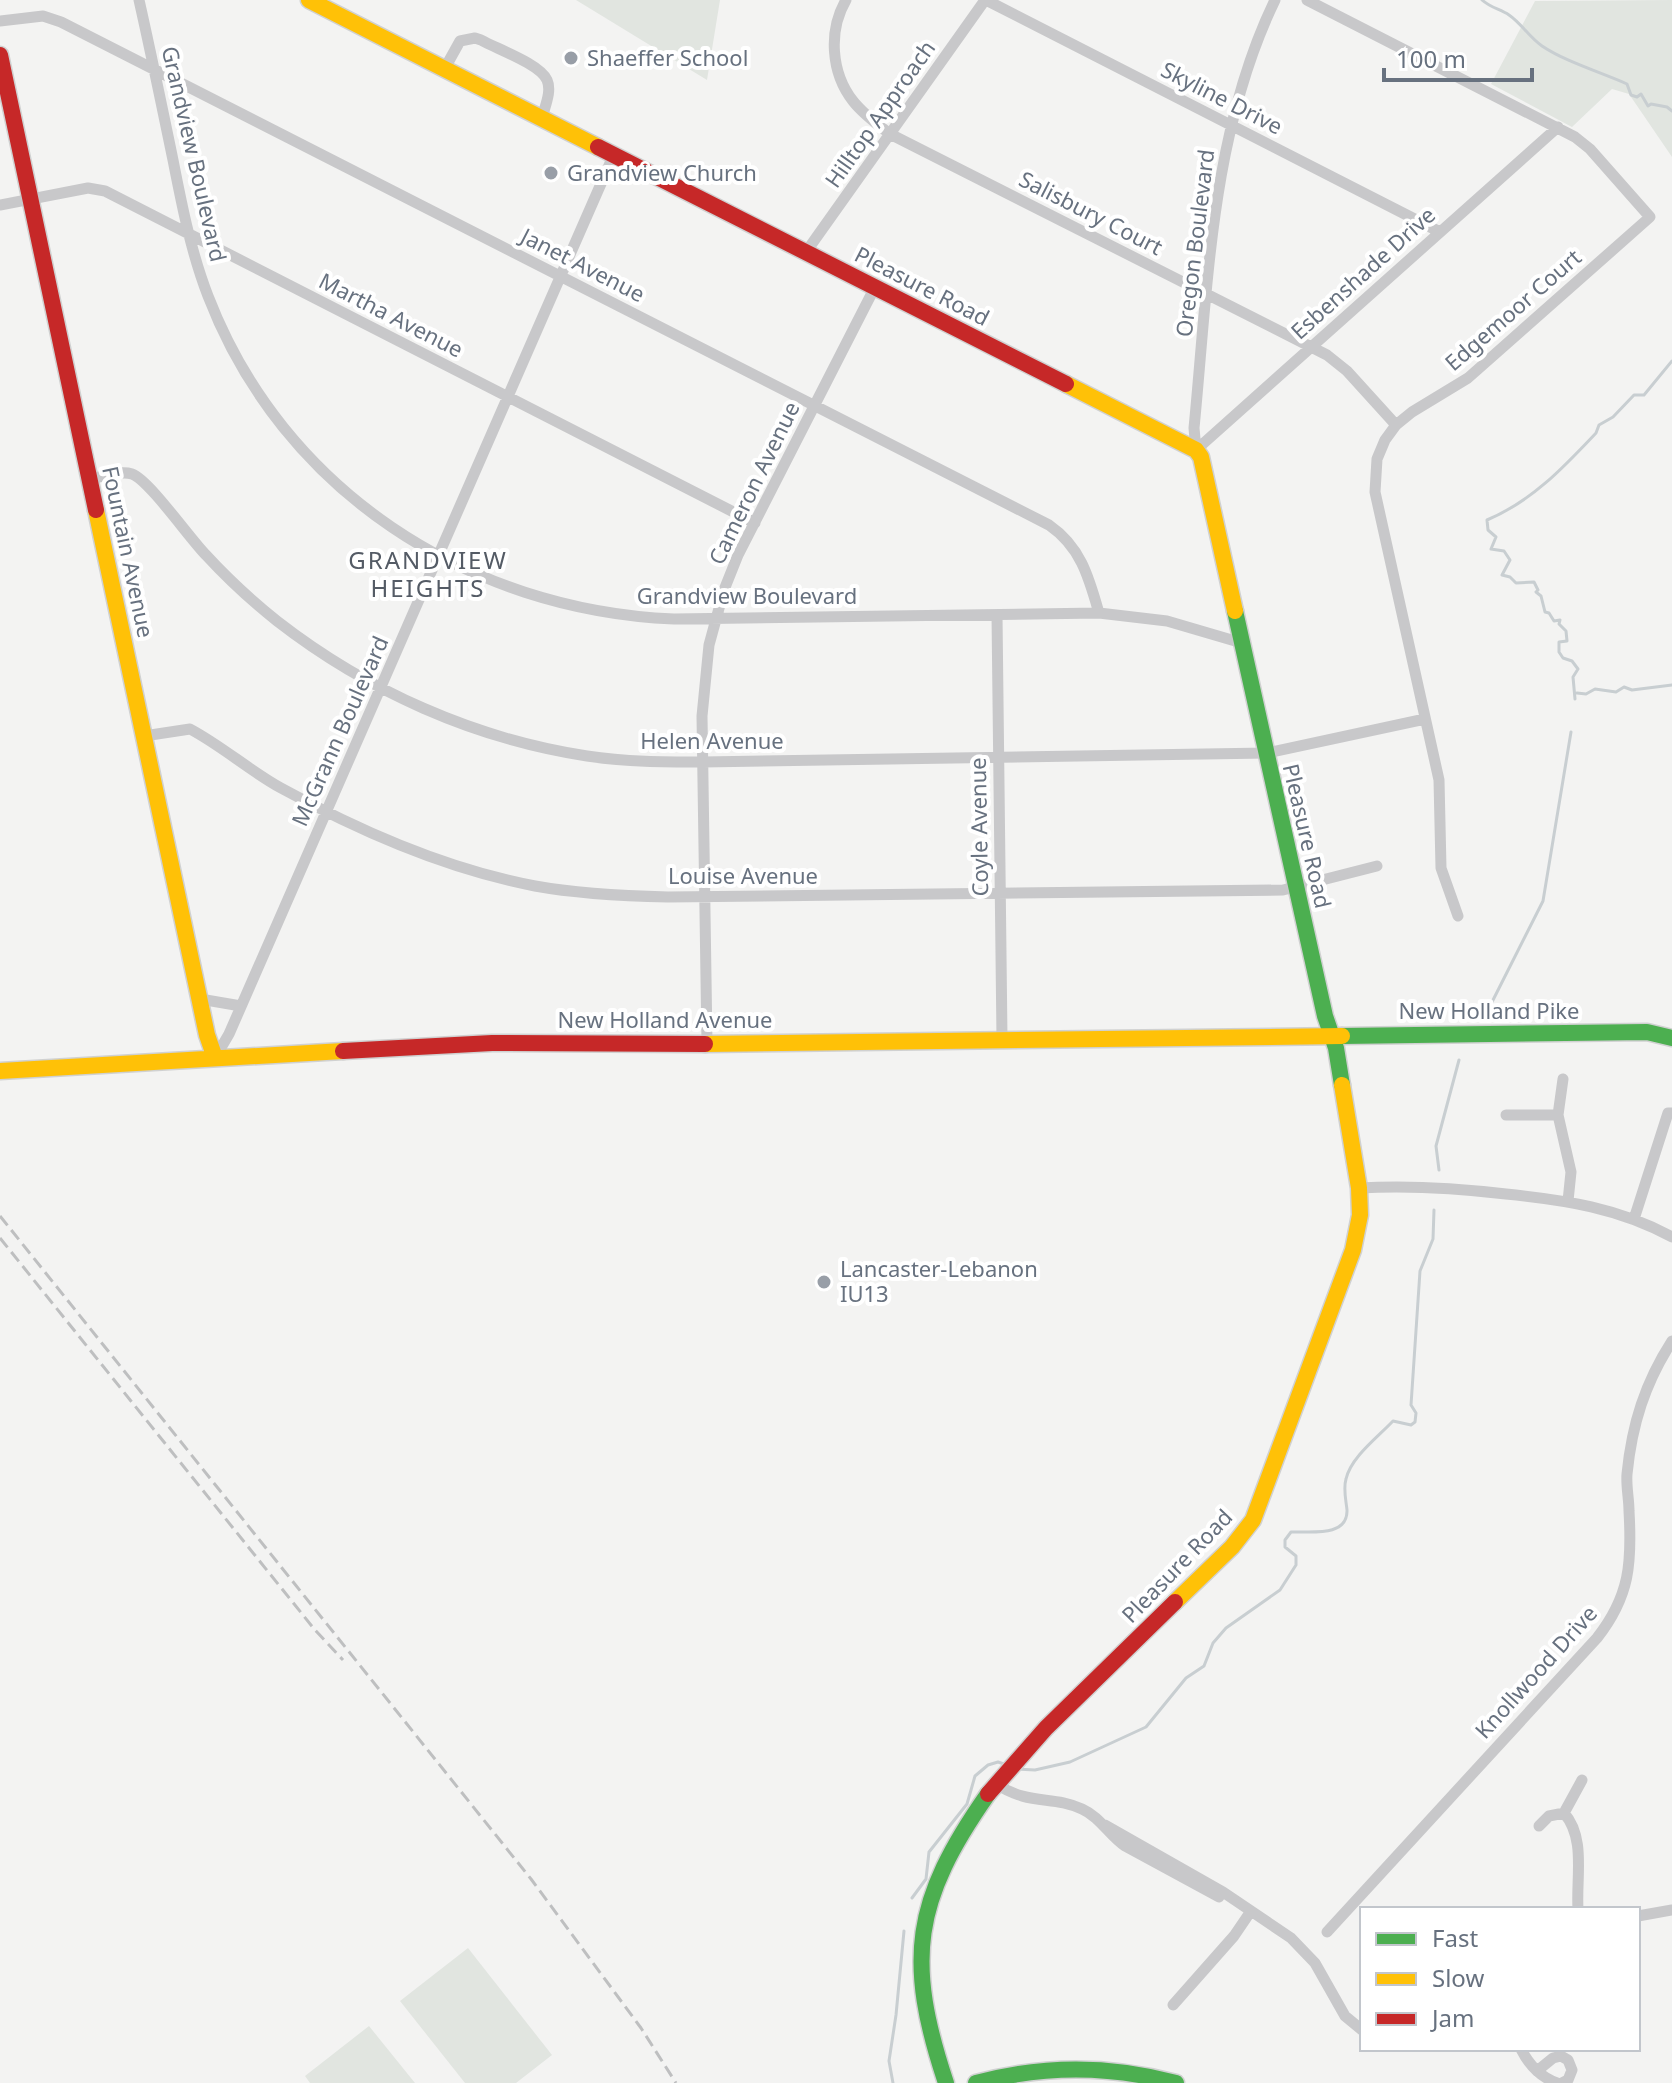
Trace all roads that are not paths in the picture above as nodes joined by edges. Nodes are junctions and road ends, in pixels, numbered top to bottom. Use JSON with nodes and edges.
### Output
{"nodes":[{"id":1,"x":139,"y":0,"type":"edge"},
{"id":2,"x":309,"y":0,"type":"edge"},
{"id":3,"x":846,"y":0,"type":"edge"},
{"id":4,"x":986,"y":0,"type":"edge"},
{"id":5,"x":1275,"y":0,"type":"edge"},
{"id":6,"x":1307,"y":0,"type":"edge"},
{"id":7,"x":0,"y":21,"type":"edge"},
{"id":8,"x":0,"y":55,"type":"edge"},
{"id":9,"x":445,"y":68,"type":"junction"},
{"id":10,"x":154,"y":69,"type":"junction"},
{"id":11,"x":542,"y":118,"type":"junction"},
{"id":12,"x":1231,"y":126,"type":"junction"},
{"id":13,"x":1558,"y":127,"type":"junction"},
{"id":14,"x":890,"y":134,"type":"junction"},
{"id":15,"x":614,"y":154,"type":"junction"},
{"id":16,"x":31,"y":199,"type":"junction"},
{"id":17,"x":0,"y":205,"type":"edge"},
{"id":18,"x":1440,"y":232,"type":"junction"},
{"id":19,"x":189,"y":234,"type":"junction"},
{"id":20,"x":806,"y":252,"type":"junction"},
{"id":21,"x":560,"y":276,"type":"junction"},
{"id":22,"x":875,"y":287,"type":"junction"},
{"id":23,"x":1207,"y":294,"type":"junction"},
{"id":24,"x":1311,"y":347,"type":"junction"},
{"id":25,"x":508,"y":397,"type":"junction"},
{"id":26,"x":815,"y":406,"type":"junction"},
{"id":27,"x":1396,"y":425,"type":"junction"},
{"id":28,"x":1196,"y":450,"type":"junction"},
{"id":29,"x":90,"y":479,"type":"junction"},
{"id":30,"x":755,"y":523,"type":"junction"},
{"id":31,"x":438,"y":556,"type":"junction"},
{"id":32,"x":1099,"y":613,"type":"junction"},
{"id":33,"x":997,"y":615,"type":"junction"},
{"id":34,"x":715,"y":618,"type":"junction"},
{"id":35,"x":1242,"y":643,"type":"junction"},
{"id":36,"x":381,"y":687,"type":"junction"},
{"id":37,"x":1425,"y":719,"type":"junction"},
{"id":38,"x":144,"y":736,"type":"junction"},
{"id":39,"x":1267,"y":753,"type":"junction"},
{"id":40,"x":998,"y":758,"type":"junction"},
{"id":41,"x":703,"y":762,"type":"junction"},
{"id":42,"x":326,"y":812,"type":"junction"},
{"id":43,"x":1377,"y":866,"type":"dead end"},
{"id":44,"x":1296,"y":887,"type":"junction"},
{"id":45,"x":1000,"y":893,"type":"junction"},
{"id":46,"x":705,"y":897,"type":"junction"},
{"id":47,"x":1458,"y":916,"type":"dead end"},
{"id":48,"x":200,"y":999,"type":"junction"},
{"id":49,"x":241,"y":1006,"type":"junction"},
{"id":50,"x":1672,"y":1025,"type":"edge"},
{"id":51,"x":1647,"y":1032,"type":"junction"},
{"id":52,"x":1331,"y":1035,"type":"junction"},
{"id":53,"x":1672,"y":1038,"type":"edge"},
{"id":54,"x":1002,"y":1039,"type":"junction"},
{"id":55,"x":707,"y":1043,"type":"junction"},
{"id":56,"x":215,"y":1058,"type":"junction"},
{"id":57,"x":0,"y":1071,"type":"edge"},
{"id":58,"x":1563,"y":1079,"type":"dead end"},
{"id":59,"x":1672,"y":1113,"type":"edge"},
{"id":60,"x":1506,"y":1115,"type":"dead end"},
{"id":61,"x":1558,"y":1115,"type":"junction"},
{"id":62,"x":1359,"y":1188,"type":"junction"},
{"id":63,"x":1568,"y":1201,"type":"junction"},
{"id":64,"x":1634,"y":1219,"type":"junction"},
{"id":65,"x":1672,"y":1237,"type":"edge"},
{"id":66,"x":1672,"y":1341,"type":"edge"},
{"id":67,"x":1582,"y":1780,"type":"dead end"},
{"id":68,"x":996,"y":1784,"type":"junction"},
{"id":69,"x":1564,"y":1813,"type":"junction"},
{"id":70,"x":1539,"y":1826,"type":"dead end"},
{"id":71,"x":1578,"y":1907,"type":"edge"},
{"id":72,"x":1672,"y":1910,"type":"edge"},
{"id":73,"x":1251,"y":1911,"type":"junction"},
{"id":74,"x":1640,"y":1916,"type":"edge"},
{"id":75,"x":1327,"y":1932,"type":"dead end"},
{"id":76,"x":1173,"y":2005,"type":"dead end"},
{"id":77,"x":1360,"y":2028,"type":"edge"},
{"id":78,"x":1522,"y":2051,"type":"edge"},
{"id":79,"x":1537,"y":2071,"type":"junction"},
{"id":80,"x":946,"y":2083,"type":"edge"},
{"id":81,"x":976,"y":2083,"type":"edge"},
{"id":82,"x":1176,"y":2083,"type":"edge"},
{"id":83,"x":1560,"y":2083,"type":"edge"}],
"edges":[{"from":1,"to":10,"type":"street","name":"Grandview Boulevard"},
{"from":2,"to":9,"type":"street","name":"Pleasure Road"},
{"from":3,"to":14,"type":"street","name":"Salisbury Court"},
{"from":4,"to":12,"type":"street","name":"Skyline Drive"},
{"from":4,"to":14,"type":"street","name":"Hilltop Approach"},
{"from":5,"to":12,"type":"street","name":"Oregon Boulevard"},
{"from":6,"to":13,"type":"street","name":"Edgemoor Court"},
{"from":7,"to":10,"type":"street","name":"Janet Avenue"},
{"from":8,"to":16,"type":"street","name":"Fountain Avenue"},
{"from":9,"to":11,"type":"street","name":"Pleasure Road"},
{"from":9,"to":11,"type":"street"},
{"from":10,"to":19,"type":"street","name":"Grandview Boulevard"},
{"from":10,"to":21,"type":"street","name":"Janet Avenue"},
{"from":11,"to":15,"type":"street","name":"Pleasure Road"},
{"from":12,"to":18,"type":"street","name":"Skyline Drive"},
{"from":12,"to":23,"type":"street","name":"Oregon Boulevard"},
{"from":13,"to":18,"type":"street","name":"Esbenshade Drive"},
{"from":13,"to":27,"type":"street","name":"Edgemoor Court"},
{"from":14,"to":20,"type":"street","name":"Hilltop Approach"},
{"from":14,"to":23,"type":"street","name":"Salisbury Court"},
{"from":15,"to":20,"type":"street","name":"Pleasure Road"},
{"from":15,"to":21,"type":"street","name":"McGrann Boulevard"},
{"from":16,"to":17,"type":"street","name":"Martha Avenue"},
{"from":16,"to":19,"type":"street","name":"Martha Avenue"},
{"from":16,"to":29,"type":"street","name":"Fountain Avenue"},
{"from":18,"to":24,"type":"street","name":"Esbenshade Drive"},
{"from":19,"to":25,"type":"street","name":"Martha Avenue"},
{"from":19,"to":31,"type":"street","name":"Grandview Boulevard"},
{"from":20,"to":22,"type":"street","name":"Pleasure Road"},
{"from":21,"to":25,"type":"street","name":"McGrann Boulevard"},
{"from":21,"to":26,"type":"street","name":"Janet Avenue"},
{"from":22,"to":26,"type":"street","name":"Cameron Avenue"},
{"from":22,"to":28,"type":"street","name":"Pleasure Road"},
{"from":23,"to":24,"type":"street","name":"Salisbury Court"},
{"from":23,"to":28,"type":"street","name":"Oregon Boulevard"},
{"from":24,"to":27,"type":"street","name":"Salisbury Court"},
{"from":24,"to":28,"type":"street","name":"Esbenshade Drive"},
{"from":25,"to":30,"type":"street","name":"Martha Avenue"},
{"from":25,"to":31,"type":"street","name":"McGrann Boulevard"},
{"from":26,"to":30,"type":"street","name":"Cameron Avenue"},
{"from":26,"to":32,"type":"street","name":"Janet Avenue"},
{"from":27,"to":37,"type":"street","name":"Edgemoor Court"},
{"from":28,"to":35,"type":"street","name":"Pleasure Road"},
{"from":29,"to":36,"type":"street","name":"Helen Avenue"},
{"from":29,"to":38,"type":"street","name":"Fountain Avenue"},
{"from":30,"to":34,"type":"street","name":"Cameron Avenue"},
{"from":31,"to":34,"type":"street","name":"Grandview Boulevard"},
{"from":31,"to":36,"type":"street","name":"McGrann Boulevard"},
{"from":32,"to":33,"type":"street","name":"Grandview Boulevard"},
{"from":32,"to":35,"type":"street","name":"Grandview Boulevard"},
{"from":33,"to":34,"type":"street","name":"Grandview Boulevard"},
{"from":33,"to":40,"type":"street","name":"Coyle Avenue"},
{"from":34,"to":41,"type":"street","name":"Cameron Avenue"},
{"from":35,"to":39,"type":"street","name":"Pleasure Road"},
{"from":36,"to":41,"type":"street","name":"Helen Avenue"},
{"from":36,"to":42,"type":"street","name":"McGrann Boulevard"},
{"from":37,"to":39,"type":"street","name":"Helen Avenue"},
{"from":37,"to":47,"type":"street","name":"Edgemoor Court"},
{"from":38,"to":42,"type":"street","name":"Louise Avenue"},
{"from":38,"to":48,"type":"street","name":"Fountain Avenue"},
{"from":39,"to":40,"type":"street","name":"Helen Avenue"},
{"from":39,"to":44,"type":"street","name":"Pleasure Road"},
{"from":40,"to":41,"type":"street","name":"Helen Avenue"},
{"from":40,"to":45,"type":"street","name":"Coyle Avenue"},
{"from":41,"to":46,"type":"street","name":"Cameron Avenue"},
{"from":42,"to":46,"type":"street","name":"Louise Avenue"},
{"from":42,"to":49,"type":"street","name":"McGrann Boulevard"},
{"from":43,"to":44,"type":"street","name":"Louise Avenue"},
{"from":44,"to":45,"type":"street","name":"Louise Avenue"},
{"from":44,"to":52,"type":"street","name":"Pleasure Road"},
{"from":45,"to":46,"type":"street","name":"Louise Avenue"},
{"from":45,"to":54,"type":"street","name":"Coyle Avenue"},
{"from":46,"to":55,"type":"street","name":"Cameron Avenue"},
{"from":48,"to":49,"type":"street"},
{"from":48,"to":56,"type":"street","name":"Fountain Avenue"},
{"from":49,"to":56,"type":"street","name":"McGrann Boulevard"},
{"from":50,"to":51,"type":"street","name":"New Holland Pike"},
{"from":51,"to":52,"type":"street","name":"New Holland Pike"},
{"from":51,"to":53,"type":"street","name":"New Holland Pike"},
{"from":52,"to":54,"type":"street","name":"New Holland Avenue"},
{"from":52,"to":62,"type":"street","name":"Pleasure Road"},
{"from":54,"to":55,"type":"street","name":"New Holland Avenue"},
{"from":55,"to":56,"type":"street","name":"New Holland Avenue"},
{"from":56,"to":57,"type":"street","name":"New Holland Avenue"},
{"from":58,"to":61,"type":"street"},
{"from":59,"to":64,"type":"street"},
{"from":60,"to":61,"type":"street"},
{"from":61,"to":63,"type":"street"},
{"from":62,"to":63,"type":"street"},
{"from":62,"to":68,"type":"street","name":"Pleasure Road"},
{"from":63,"to":64,"type":"street"},
{"from":64,"to":65,"type":"street"},
{"from":66,"to":75,"type":"street","name":"Knollwood Drive"},
{"from":67,"to":69,"type":"street"},
{"from":68,"to":73,"type":"street"},
{"from":68,"to":80,"type":"street","name":"Pleasure Road"},
{"from":69,"to":70,"type":"street"},
{"from":69,"to":71,"type":"street"},
{"from":72,"to":74,"type":"street"},
{"from":73,"to":76,"type":"street"},
{"from":73,"to":77,"type":"street"},
{"from":78,"to":79,"type":"street"},
{"from":79,"to":83,"type":"street"},
{"from":79,"to":83,"type":"street"},
{"from":81,"to":82,"type":"street"}]}
